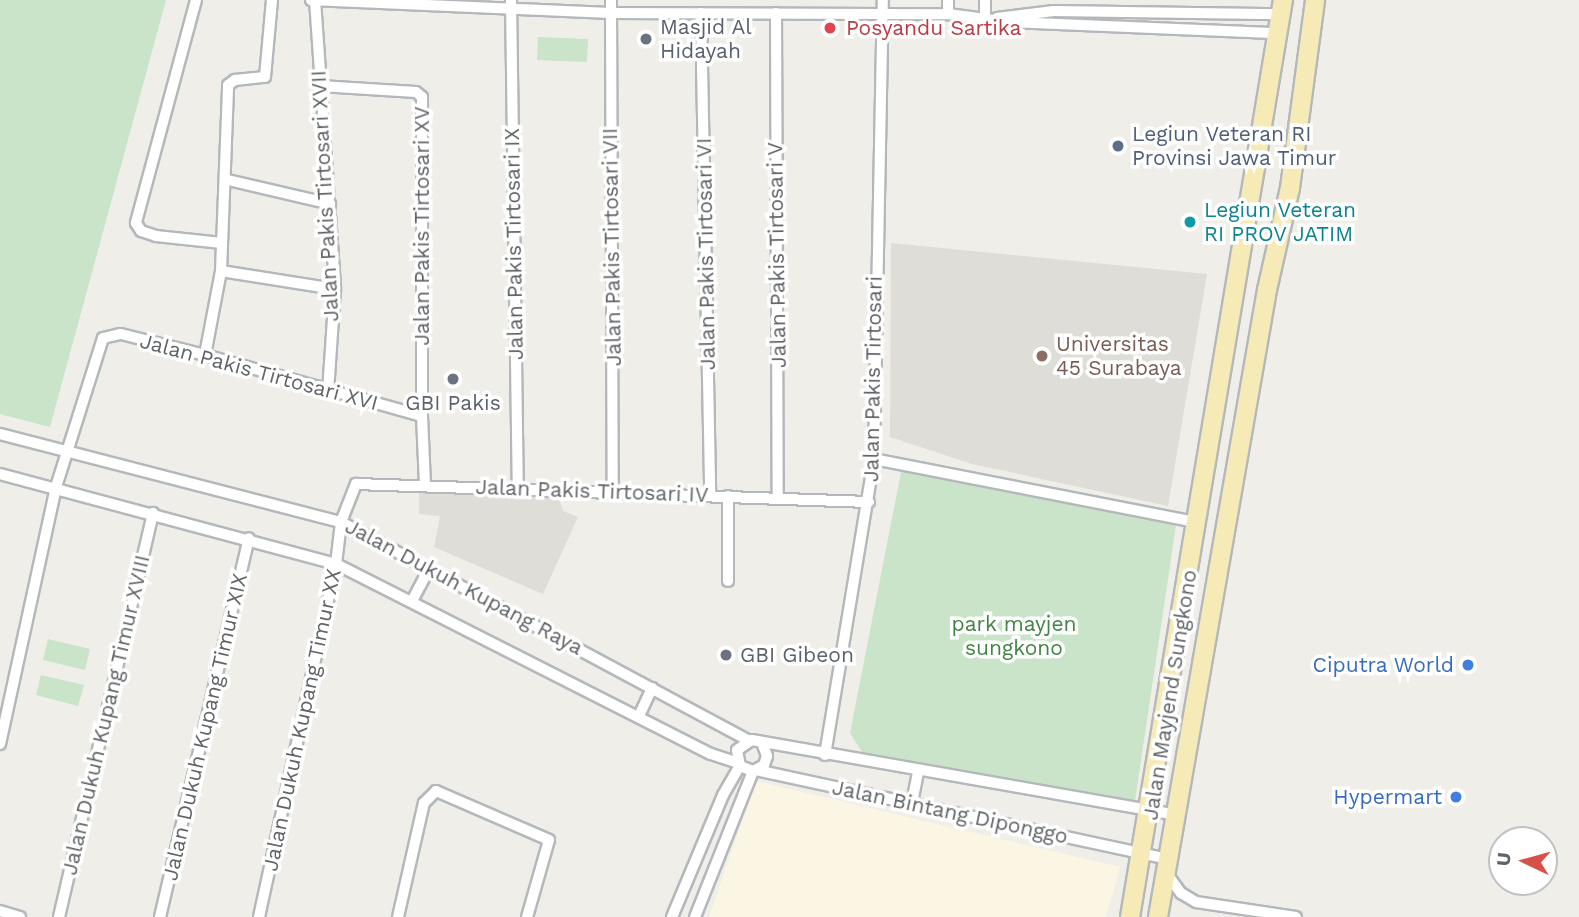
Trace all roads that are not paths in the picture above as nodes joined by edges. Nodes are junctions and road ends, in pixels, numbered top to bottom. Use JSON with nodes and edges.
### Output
{"nodes":[{"id":1,"x":196,"y":0,"type":"edge"},
{"id":2,"x":272,"y":0,"type":"edge"},
{"id":3,"x":314,"y":0,"type":"edge"},
{"id":4,"x":611,"y":0,"type":"edge"},
{"id":5,"x":676,"y":0,"type":"edge"},
{"id":6,"x":743,"y":0,"type":"edge"},
{"id":7,"x":810,"y":0,"type":"edge"},
{"id":8,"x":883,"y":0,"type":"edge"},
{"id":9,"x":948,"y":0,"type":"edge"},
{"id":10,"x":985,"y":0,"type":"edge"},
{"id":11,"x":1315,"y":0,"type":"edge"},
{"id":12,"x":457,"y":3,"type":"edge"},
{"id":13,"x":510,"y":5,"type":"edge"},
{"id":14,"x":1054,"y":5,"type":"edge"},
{"id":15,"x":1136,"y":5,"type":"edge"},
{"id":16,"x":1282,"y":7,"type":"edge"},
{"id":17,"x":676,"y":12,"type":"junction"},
{"id":18,"x":810,"y":12,"type":"junction"},
{"id":19,"x":611,"y":13,"type":"junction"},
{"id":20,"x":701,"y":13,"type":"junction"},
{"id":21,"x":776,"y":13,"type":"junction"},
{"id":22,"x":743,"y":14,"type":"junction"},
{"id":23,"x":883,"y":14,"type":"junction"},
{"id":24,"x":948,"y":14,"type":"junction"},
{"id":25,"x":1253,"y":14,"type":"junction"},
{"id":26,"x":985,"y":17,"type":"junction"},
{"id":27,"x":997,"y":18,"type":"junction"},
{"id":28,"x":1252,"y":31,"type":"junction"},
{"id":29,"x":1278,"y":33,"type":"junction"},
{"id":30,"x":320,"y":86,"type":"junction"},
{"id":31,"x":228,"y":180,"type":"junction"},
{"id":32,"x":330,"y":204,"type":"junction"},
{"id":33,"x":222,"y":243,"type":"junction"},
{"id":34,"x":221,"y":271,"type":"junction"},
{"id":35,"x":335,"y":289,"type":"junction"},
{"id":36,"x":205,"y":355,"type":"junction"},
{"id":37,"x":328,"y":391,"type":"junction"},
{"id":38,"x":422,"y":416,"type":"junction"},
{"id":39,"x":0,"y":434,"type":"edge"},
{"id":40,"x":68,"y":450,"type":"junction"},
{"id":41,"x":874,"y":459,"type":"junction"},
{"id":42,"x":0,"y":474,"type":"edge"},
{"id":43,"x":425,"y":485,"type":"junction"},
{"id":44,"x":56,"y":487,"type":"junction"},
{"id":45,"x":518,"y":487,"type":"junction"},
{"id":46,"x":613,"y":493,"type":"junction"},
{"id":47,"x":710,"y":495,"type":"junction"},
{"id":48,"x":728,"y":496,"type":"junction"},
{"id":49,"x":778,"y":496,"type":"junction"},
{"id":50,"x":869,"y":502,"type":"junction"},
{"id":51,"x":153,"y":513,"type":"junction"},
{"id":52,"x":341,"y":522,"type":"junction"},
{"id":53,"x":1198,"y":529,"type":"junction"},
{"id":54,"x":249,"y":538,"type":"junction"},
{"id":55,"x":337,"y":564,"type":"junction"},
{"id":56,"x":430,"y":567,"type":"junction"},
{"id":57,"x":728,"y":581,"type":"dead end"},
{"id":58,"x":412,"y":601,"type":"junction"},
{"id":59,"x":652,"y":688,"type":"junction"},
{"id":60,"x":639,"y":716,"type":"junction"},
{"id":61,"x":748,"y":740,"type":"junction"},
{"id":62,"x":0,"y":744,"type":"edge"},
{"id":63,"x":763,"y":745,"type":"junction"},
{"id":64,"x":825,"y":755,"type":"junction"},
{"id":65,"x":740,"y":765,"type":"junction"},
{"id":66,"x":754,"y":770,"type":"junction"},
{"id":67,"x":918,"y":772,"type":"junction"},
{"id":68,"x":912,"y":803,"type":"junction"},
{"id":69,"x":1151,"y":811,"type":"junction"},
{"id":70,"x":1177,"y":815,"type":"junction"},
{"id":71,"x":1144,"y":855,"type":"junction"},
{"id":72,"x":1168,"y":866,"type":"junction"},
{"id":73,"x":0,"y":911,"type":"edge"},
{"id":74,"x":20,"y":917,"type":"edge"},
{"id":75,"x":59,"y":917,"type":"edge"},
{"id":76,"x":160,"y":917,"type":"edge"},
{"id":77,"x":259,"y":917,"type":"edge"},
{"id":78,"x":398,"y":917,"type":"edge"},
{"id":79,"x":527,"y":917,"type":"edge"},
{"id":80,"x":672,"y":917,"type":"edge"},
{"id":81,"x":695,"y":917,"type":"edge"},
{"id":82,"x":1130,"y":917,"type":"edge"},
{"id":83,"x":1158,"y":917,"type":"edge"},
{"id":84,"x":1296,"y":917,"type":"edge"}],
"edges":[{"from":1,"to":33,"type":"street"},
{"from":2,"to":31,"type":"street"},
{"from":3,"to":12,"type":"street"},
{"from":3,"to":30,"type":"street","name":"Jalan Pakis Tirtosari XVII"},
{"from":4,"to":19,"type":"street","name":"Jalan Pakis Tirtosari VII"},
{"from":5,"to":17,"type":"street"},
{"from":6,"to":22,"type":"street"},
{"from":7,"to":18,"type":"street"},
{"from":8,"to":23,"type":"street","name":"Jalan Pakis Tirtosari"},
{"from":9,"to":24,"type":"street"},
{"from":10,"to":26,"type":"street"},
{"from":11,"to":70,"type":"main road","name":"Jalan Mayjend Sungkono"},
{"from":12,"to":13,"type":"street"},
{"from":13,"to":19,"type":"street"},
{"from":13,"to":45,"type":"street","name":"Jalan Pakis Tirtosari IX"},
{"from":14,"to":15,"type":"street"},
{"from":14,"to":27,"type":"street"},
{"from":15,"to":25,"type":"street"},
{"from":16,"to":25,"type":"street"},
{"from":16,"to":29,"type":"main road","name":"Jalan Mayjend Sungkono"},
{"from":17,"to":19,"type":"street"},
{"from":17,"to":20,"type":"street"},
{"from":18,"to":21,"type":"street"},
{"from":18,"to":23,"type":"street"},
{"from":19,"to":46,"type":"street","name":"Jalan Pakis Tirtosari VII"},
{"from":20,"to":22,"type":"street"},
{"from":20,"to":47,"type":"street","name":"Jalan Pakis Tirtosari VI"},
{"from":21,"to":22,"type":"street"},
{"from":21,"to":49,"type":"street","name":"Jalan Pakis Tirtosari V"},
{"from":23,"to":24,"type":"street"},
{"from":23,"to":41,"type":"street","name":"Jalan Pakis Tirtosari"},
{"from":24,"to":26,"type":"street"},
{"from":25,"to":28,"type":"street"},
{"from":26,"to":27,"type":"street"},
{"from":27,"to":28,"type":"street"},
{"from":28,"to":29,"type":"street"},
{"from":29,"to":53,"type":"main road","name":"Jalan Mayjend Sungkono"},
{"from":30,"to":32,"type":"street","name":"Jalan Pakis Tirtosari XVII"},
{"from":30,"to":38,"type":"street","name":"Jalan Pakis Tirtosari XV"},
{"from":31,"to":32,"type":"street"},
{"from":31,"to":33,"type":"street"},
{"from":32,"to":35,"type":"street","name":"Jalan Pakis Tirtosari XVII"},
{"from":33,"to":34,"type":"street"},
{"from":34,"to":35,"type":"street"},
{"from":34,"to":36,"type":"street"},
{"from":35,"to":37,"type":"street","name":"Jalan Pakis Tirtosari XVII"},
{"from":36,"to":37,"type":"street","name":"Jalan Pakis Tirtosari XVI"},
{"from":36,"to":40,"type":"street","name":"Jalan Pakis Tirtosari XVI"},
{"from":37,"to":38,"type":"street","name":"Jalan Pakis Tirtosari XVI"},
{"from":38,"to":43,"type":"street"},
{"from":39,"to":40,"type":"street","name":"Jalan Dukuh Kupang Raya"},
{"from":40,"to":44,"type":"street"},
{"from":40,"to":52,"type":"street","name":"Jalan Dukuh Kupang Raya"},
{"from":41,"to":50,"type":"street","name":"Jalan Pakis Tirtosari"},
{"from":41,"to":53,"type":"street"},
{"from":42,"to":44,"type":"street","name":"Jalan Dukuh Kupang Raya"},
{"from":43,"to":45,"type":"street","name":"Jalan Pakis Tirtosari IV"},
{"from":43,"to":52,"type":"street","name":"Jalan Pakis Tirtosari IV"},
{"from":44,"to":51,"type":"street","name":"Jalan Dukuh Kupang Raya"},
{"from":44,"to":62,"type":"street"},
{"from":45,"to":46,"type":"street","name":"Jalan Pakis Tirtosari IV"},
{"from":46,"to":47,"type":"street","name":"Jalan Pakis Tirtosari IV"},
{"from":47,"to":48,"type":"street","name":"Jalan Pakis Tirtosari IV"},
{"from":48,"to":49,"type":"street","name":"Jalan Pakis Tirtosari IV"},
{"from":48,"to":57,"type":"street"},
{"from":49,"to":50,"type":"street","name":"Jalan Pakis Tirtosari IV"},
{"from":50,"to":64,"type":"street","name":"Jalan Pakis Tirtosari"},
{"from":51,"to":54,"type":"street","name":"Jalan Dukuh Kupang Raya"},
{"from":51,"to":75,"type":"street","name":"Jalan Dukuh Kupang Timur XVIII"},
{"from":52,"to":55,"type":"street","name":"Jalan Dukuh Kupang Timur XX"},
{"from":52,"to":56,"type":"street","name":"Jalan Dukuh Kupang Raya"},
{"from":53,"to":69,"type":"main road","name":"Jalan Mayjend Sungkono"},
{"from":54,"to":55,"type":"street","name":"Jalan Dukuh Kupang Raya"},
{"from":54,"to":76,"type":"street","name":"Jalan Dukuh Kupang Timur XIX"},
{"from":55,"to":58,"type":"street","name":"Jalan Dukuh Kupang Raya"},
{"from":55,"to":77,"type":"street","name":"Jalan Dukuh Kupang Timur XX"},
{"from":56,"to":58,"type":"street"},
{"from":56,"to":59,"type":"street","name":"Jalan Dukuh Kupang Raya"},
{"from":58,"to":60,"type":"street","name":"Jalan Dukuh Kupang Raya"},
{"from":59,"to":60,"type":"street"},
{"from":59,"to":61,"type":"street","name":"Jalan Dukuh Kupang Raya"},
{"from":60,"to":65,"type":"street","name":"Jalan Dukuh Kupang Raya"},
{"from":61,"to":63,"type":"street"},
{"from":61,"to":65,"type":"street"},
{"from":63,"to":64,"type":"street","name":"Jalan Bintang Diponggo"},
{"from":63,"to":66,"type":"street"},
{"from":64,"to":67,"type":"street","name":"Jalan Bintang Diponggo"},
{"from":65,"to":66,"type":"street"},
{"from":65,"to":80,"type":"street"},
{"from":66,"to":68,"type":"street","name":"Jalan Bintang Diponggo"},
{"from":66,"to":81,"type":"street"},
{"from":67,"to":68,"type":"street"},
{"from":67,"to":69,"type":"street","name":"Jalan Bintang Diponggo"},
{"from":68,"to":71,"type":"street","name":"Jalan Bintang Diponggo"},
{"from":69,"to":70,"type":"street","name":"Jalan Bintang Diponggo"},
{"from":69,"to":71,"type":"main road","name":"Jalan Mayjend Sungkono"},
{"from":70,"to":72,"type":"main road","name":"Jalan Mayjend Sungkono"},
{"from":71,"to":72,"type":"street","name":"Jalan Bintang Diponggo"},
{"from":71,"to":82,"type":"main road","name":"Jalan Mayjend Sungkono"},
{"from":72,"to":83,"type":"main road","name":"Jalan Mayjend Sungkono"},
{"from":72,"to":84,"type":"street"},
{"from":73,"to":74,"type":"street"},
{"from":78,"to":79,"type":"street"}]}
